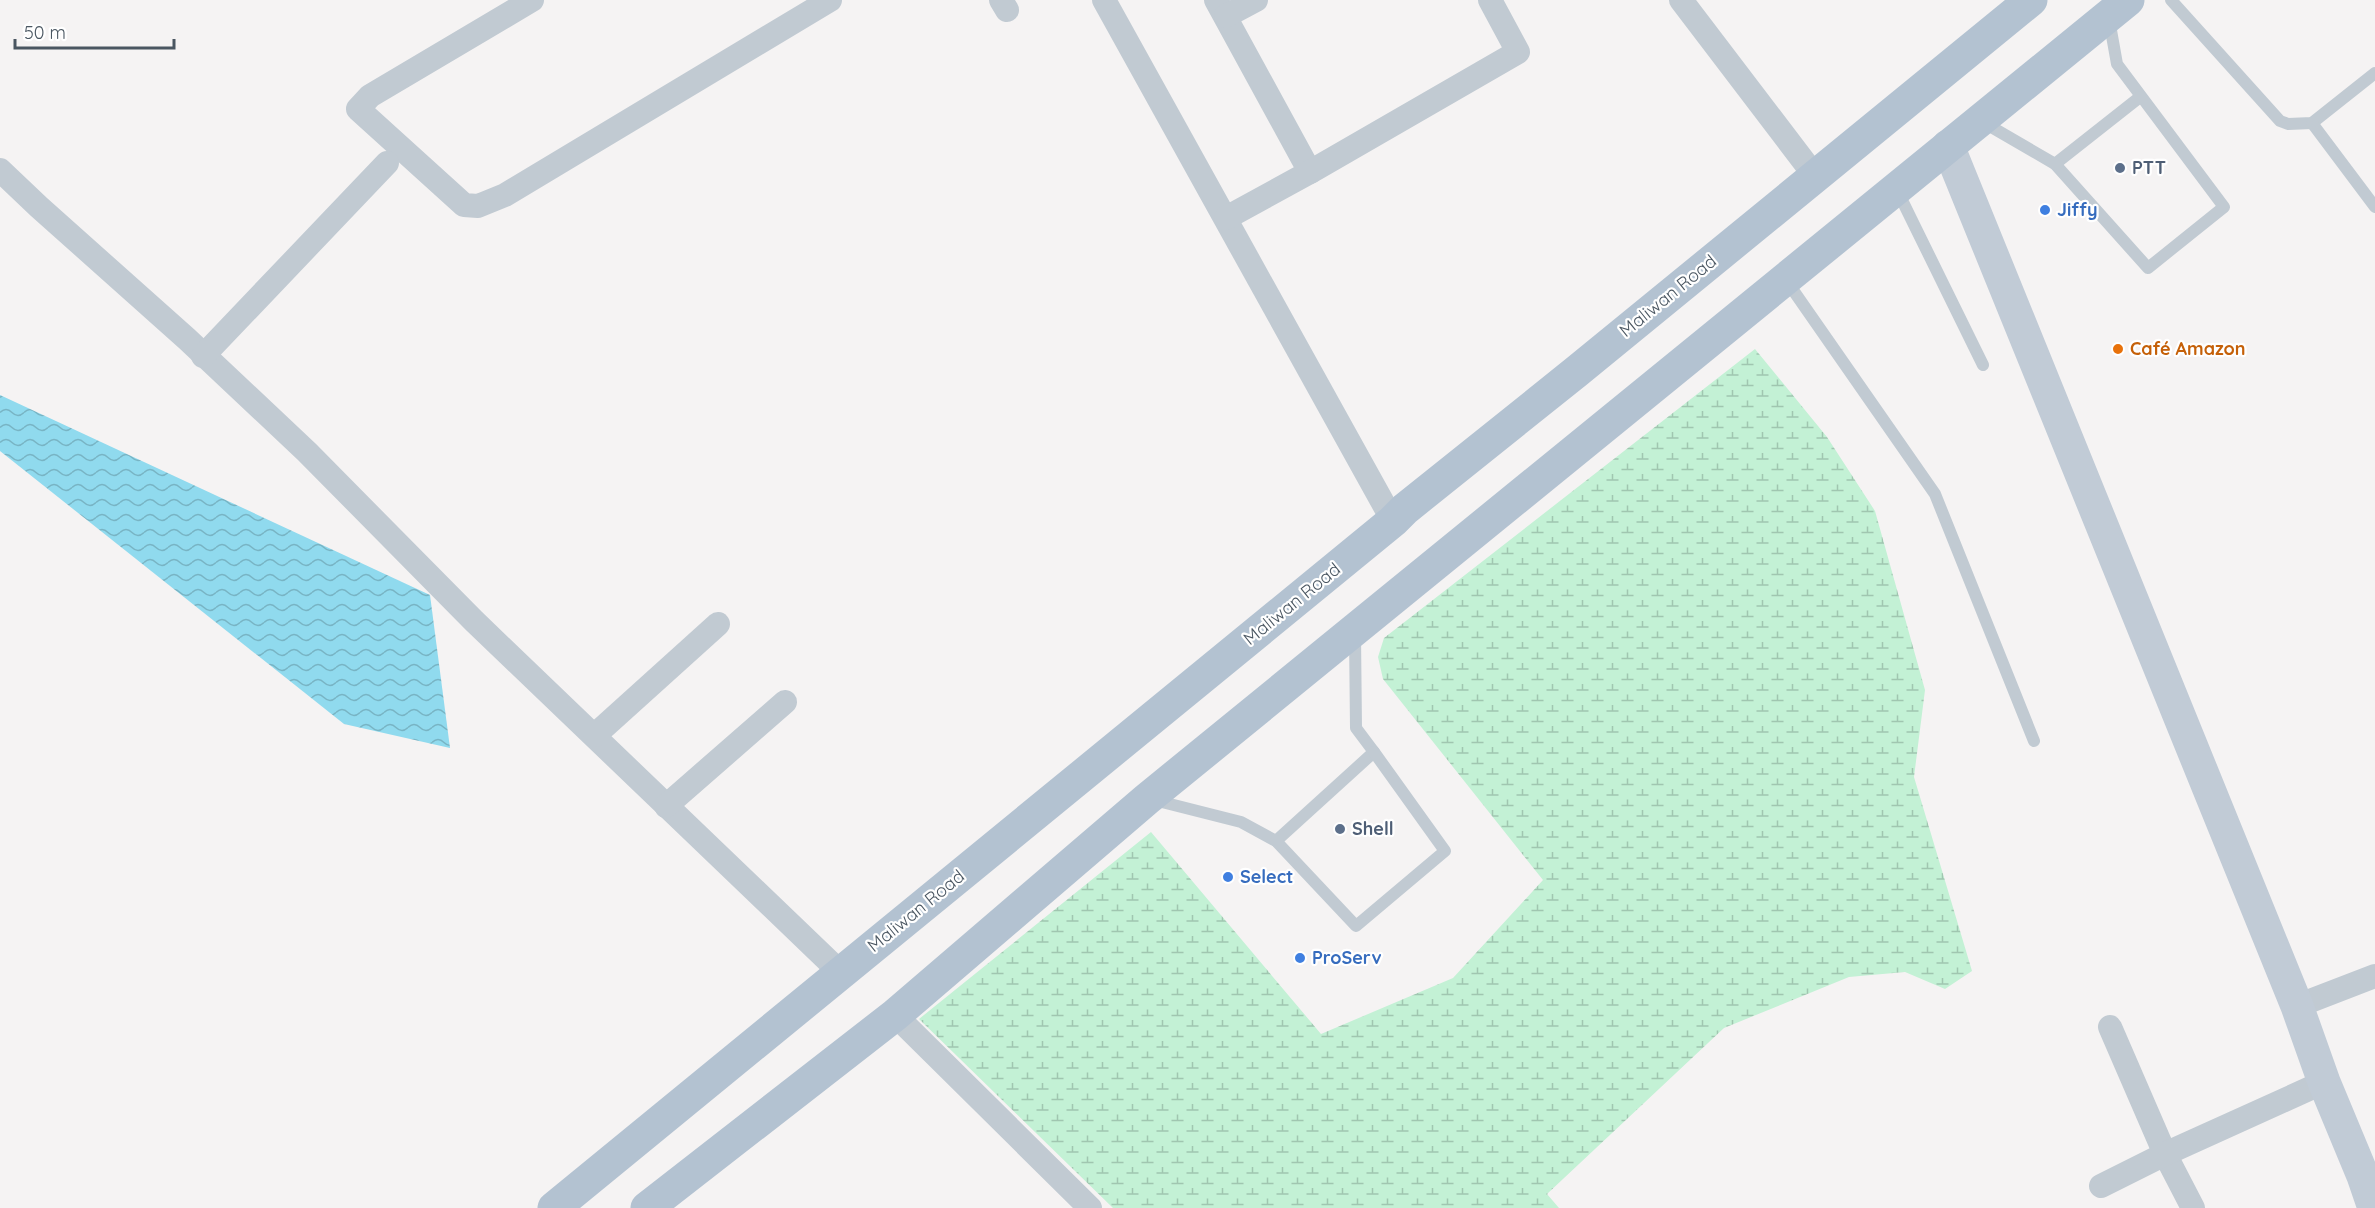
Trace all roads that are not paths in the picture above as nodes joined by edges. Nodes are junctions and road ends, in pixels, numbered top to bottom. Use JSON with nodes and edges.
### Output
{"nodes":[{"id":1,"x":532,"y":0,"type":"edge"},
{"id":2,"x":830,"y":0,"type":"edge"},
{"id":3,"x":1104,"y":0,"type":"edge"},
{"id":4,"x":1256,"y":0,"type":"edge"},
{"id":5,"x":1490,"y":0,"type":"edge"},
{"id":6,"x":1681,"y":0,"type":"edge"},
{"id":7,"x":2031,"y":0,"type":"edge"},
{"id":8,"x":2171,"y":0,"type":"edge"},
{"id":9,"x":1221,"y":8,"type":"edge"},
{"id":10,"x":2118,"y":8,"type":"edge"},
{"id":11,"x":2375,"y":73,"type":"edge"},
{"id":12,"x":2140,"y":97,"type":"junction"},
{"id":13,"x":1980,"y":121,"type":"junction"},
{"id":14,"x":2312,"y":123,"type":"junction"},
{"id":15,"x":1948,"y":146,"type":"junction"},
{"id":16,"x":387,"y":163,"type":"dead end"},
{"id":17,"x":2055,"y":164,"type":"junction"},
{"id":18,"x":0,"y":170,"type":"edge"},
{"id":19,"x":1310,"y":172,"type":"junction"},
{"id":20,"x":1815,"y":176,"type":"junction"},
{"id":21,"x":1896,"y":189,"type":"junction"},
{"id":22,"x":2375,"y":206,"type":"edge"},
{"id":23,"x":1226,"y":218,"type":"junction"},
{"id":24,"x":1786,"y":279,"type":"junction"},
{"id":25,"x":203,"y":356,"type":"junction"},
{"id":26,"x":1983,"y":364,"type":"dead end"},
{"id":27,"x":1393,"y":522,"type":"junction"},
{"id":28,"x":718,"y":624,"type":"dead end"},
{"id":29,"x":1355,"y":629,"type":"junction"},
{"id":30,"x":785,"y":702,"type":"dead end"},
{"id":31,"x":595,"y":735,"type":"junction"},
{"id":32,"x":2034,"y":741,"type":"dead end"},
{"id":33,"x":1374,"y":752,"type":"junction"},
{"id":34,"x":1147,"y":799,"type":"junction"},
{"id":35,"x":666,"y":806,"type":"junction"},
{"id":36,"x":1276,"y":842,"type":"junction"},
{"id":37,"x":841,"y":973,"type":"junction"},
{"id":38,"x":2375,"y":976,"type":"edge"},
{"id":39,"x":2297,"y":1006,"type":"junction"},
{"id":40,"x":895,"y":1015,"type":"junction"},
{"id":41,"x":2110,"y":1027,"type":"dead end"},
{"id":42,"x":2324,"y":1082,"type":"junction"},
{"id":43,"x":2165,"y":1154,"type":"junction"},
{"id":44,"x":2369,"y":1173,"type":"edge"},
{"id":45,"x":2101,"y":1186,"type":"dead end"},
{"id":46,"x":554,"y":1208,"type":"edge"},
{"id":47,"x":647,"y":1208,"type":"edge"},
{"id":48,"x":1090,"y":1208,"type":"edge"},
{"id":49,"x":2193,"y":1208,"type":"edge"},
{"id":50,"x":2374,"y":1208,"type":"edge"}],
"edges":[{"from":1,"to":2,"type":"street"},
{"from":3,"to":23,"type":"street"},
{"from":4,"to":9,"type":"street"},
{"from":5,"to":19,"type":"street"},
{"from":6,"to":20,"type":"street"},
{"from":7,"to":20,"type":"main road","name":"Maliwan Road"},
{"from":8,"to":14,"type":"lane"},
{"from":9,"to":19,"type":"street"},
{"from":10,"to":12,"type":"lane"},
{"from":10,"to":13,"type":"main road"},
{"from":11,"to":14,"type":"lane"},
{"from":12,"to":17,"type":"lane"},
{"from":12,"to":17,"type":"lane"},
{"from":13,"to":15,"type":"main road"},
{"from":13,"to":17,"type":"lane"},
{"from":14,"to":22,"type":"lane"},
{"from":15,"to":21,"type":"main road"},
{"from":15,"to":39,"type":"street"},
{"from":16,"to":25,"type":"street"},
{"from":18,"to":25,"type":"street"},
{"from":19,"to":23,"type":"street"},
{"from":20,"to":27,"type":"main road","name":"Maliwan Road"},
{"from":21,"to":24,"type":"main road"},
{"from":21,"to":26,"type":"lane"},
{"from":23,"to":27,"type":"street"},
{"from":24,"to":29,"type":"main road"},
{"from":24,"to":32,"type":"lane"},
{"from":25,"to":31,"type":"street"},
{"from":27,"to":37,"type":"main road","name":"Maliwan Road"},
{"from":28,"to":31,"type":"street"},
{"from":29,"to":33,"type":"lane"},
{"from":29,"to":34,"type":"main road"},
{"from":30,"to":35,"type":"street"},
{"from":31,"to":35,"type":"street"},
{"from":33,"to":36,"type":"lane"},
{"from":33,"to":36,"type":"lane"},
{"from":34,"to":36,"type":"lane"},
{"from":34,"to":40,"type":"main road"},
{"from":35,"to":37,"type":"street"},
{"from":37,"to":46,"type":"main road","name":"Maliwan Road"},
{"from":38,"to":39,"type":"street"},
{"from":39,"to":42,"type":"street"},
{"from":40,"to":47,"type":"main road"},
{"from":40,"to":48,"type":"street"},
{"from":41,"to":43,"type":"street"},
{"from":42,"to":43,"type":"street"},
{"from":42,"to":44,"type":"street"},
{"from":43,"to":45,"type":"street"},
{"from":43,"to":49,"type":"street"},
{"from":44,"to":50,"type":"street"}]}
